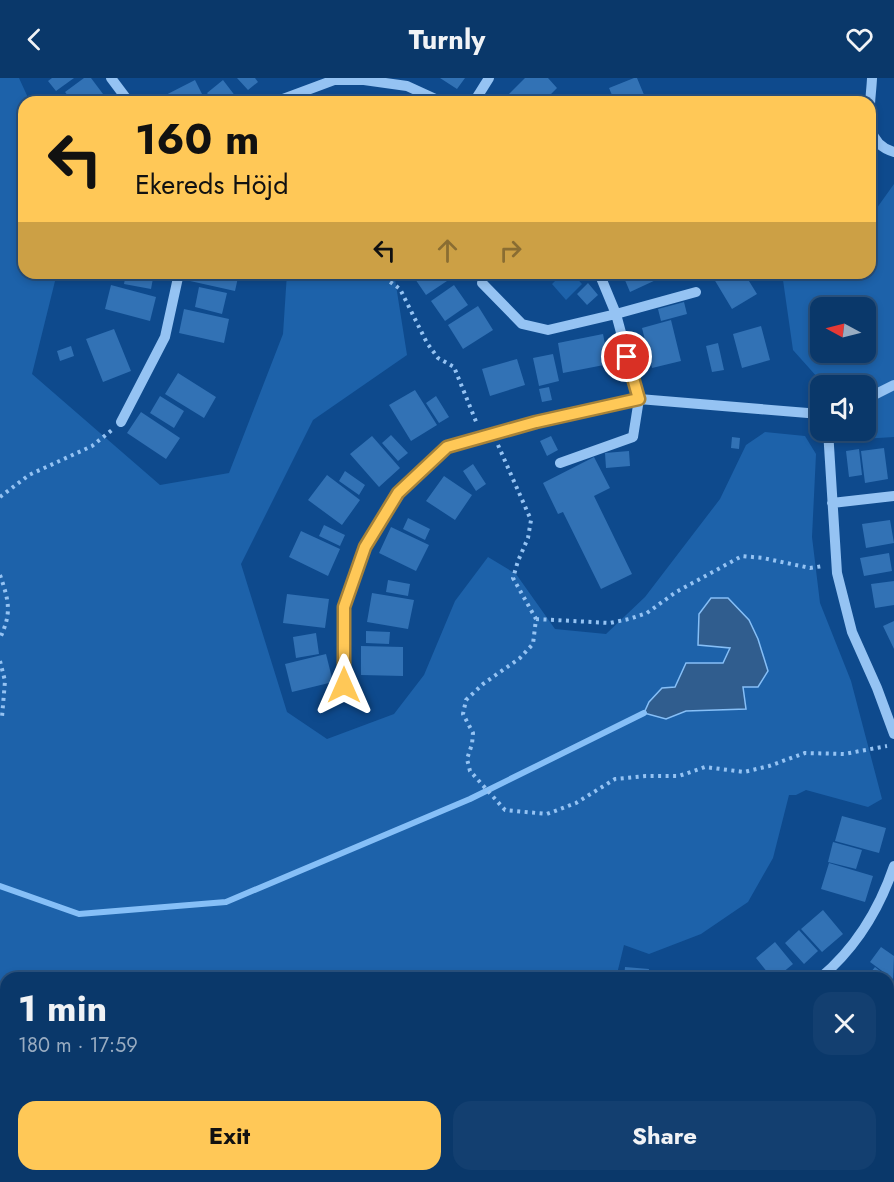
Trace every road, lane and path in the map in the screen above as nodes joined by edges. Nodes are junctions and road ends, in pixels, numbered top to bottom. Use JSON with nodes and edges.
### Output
{"nodes":[{"id":1,"x":111,"y":78,"type":"edge"},
{"id":2,"x":489,"y":78,"type":"edge"},
{"id":3,"x":872,"y":78,"type":"edge"},
{"id":4,"x":124,"y":96,"type":"edge"},
{"id":5,"x":291,"y":96,"type":"edge"},
{"id":6,"x":429,"y":96,"type":"edge"},
{"id":7,"x":478,"y":96,"type":"edge"},
{"id":8,"x":872,"y":96,"type":"edge"},
{"id":9,"x":876,"y":143,"type":"edge"},
{"id":10,"x":894,"y":152,"type":"edge"},
{"id":11,"x":178,"y":279,"type":"edge"},
{"id":12,"x":386,"y":279,"type":"edge"},
{"id":13,"x":601,"y":279,"type":"edge"},
{"id":14,"x":482,"y":283,"type":"dead end"},
{"id":15,"x":696,"y":292,"type":"dead end"},
{"id":16,"x":616,"y":315,"type":"junction"},
{"id":17,"x":894,"y":385,"type":"edge"},
{"id":18,"x":876,"y":394,"type":"edge"},
{"id":19,"x":639,"y":399,"type":"junction"},
{"id":20,"x":810,"y":413,"type":"edge"},
{"id":21,"x":121,"y":422,"type":"joint"},
{"id":22,"x":493,"y":434,"type":"junction"},
{"id":23,"x":829,"y":441,"type":"edge"},
{"id":24,"x":560,"y":463,"type":"dead end"},
{"id":25,"x":894,"y":496,"type":"edge"},
{"id":26,"x":0,"y":497,"type":"edge"},
{"id":27,"x":832,"y":503,"type":"junction"},
{"id":28,"x":837,"y":564,"type":"junction"},
{"id":29,"x":0,"y":575,"type":"edge"},
{"id":30,"x":536,"y":619,"type":"junction"},
{"id":31,"x":0,"y":638,"type":"edge"},
{"id":32,"x":0,"y":661,"type":"edge"},
{"id":33,"x":344,"y":685,"type":"dead end"},
{"id":34,"x":2,"y":717,"type":"dead end"},
{"id":35,"x":894,"y":734,"type":"edge"},
{"id":36,"x":894,"y":745,"type":"edge"},
{"id":37,"x":894,"y":866,"type":"edge"},
{"id":38,"x":826,"y":972,"type":"edge"}],
"edges":[{"from":1,"to":4,"type":"street"},
{"from":2,"to":7,"type":"street"},
{"from":3,"to":8,"type":"street"},
{"from":5,"to":6,"type":"street"},
{"from":9,"to":10,"type":"street"},
{"from":11,"to":21,"type":"street"},
{"from":12,"to":22,"type":"path"},
{"from":13,"to":16,"type":"street"},
{"from":14,"to":16,"type":"street"},
{"from":15,"to":16,"type":"street"},
{"from":16,"to":19,"type":"street"},
{"from":17,"to":18,"type":"street"},
{"from":19,"to":20,"type":"street"},
{"from":19,"to":22,"type":"street"},
{"from":19,"to":24,"type":"street"},
{"from":21,"to":26,"type":"path"},
{"from":22,"to":30,"type":"path"},
{"from":22,"to":33,"type":"street"},
{"from":23,"to":27,"type":"street"},
{"from":25,"to":27,"type":"street"},
{"from":27,"to":28,"type":"street"},
{"from":28,"to":30,"type":"path"},
{"from":28,"to":35,"type":"street"},
{"from":29,"to":31,"type":"path"},
{"from":30,"to":36,"type":"path"},
{"from":32,"to":34,"type":"path"},
{"from":37,"to":38,"type":"street"}]}
